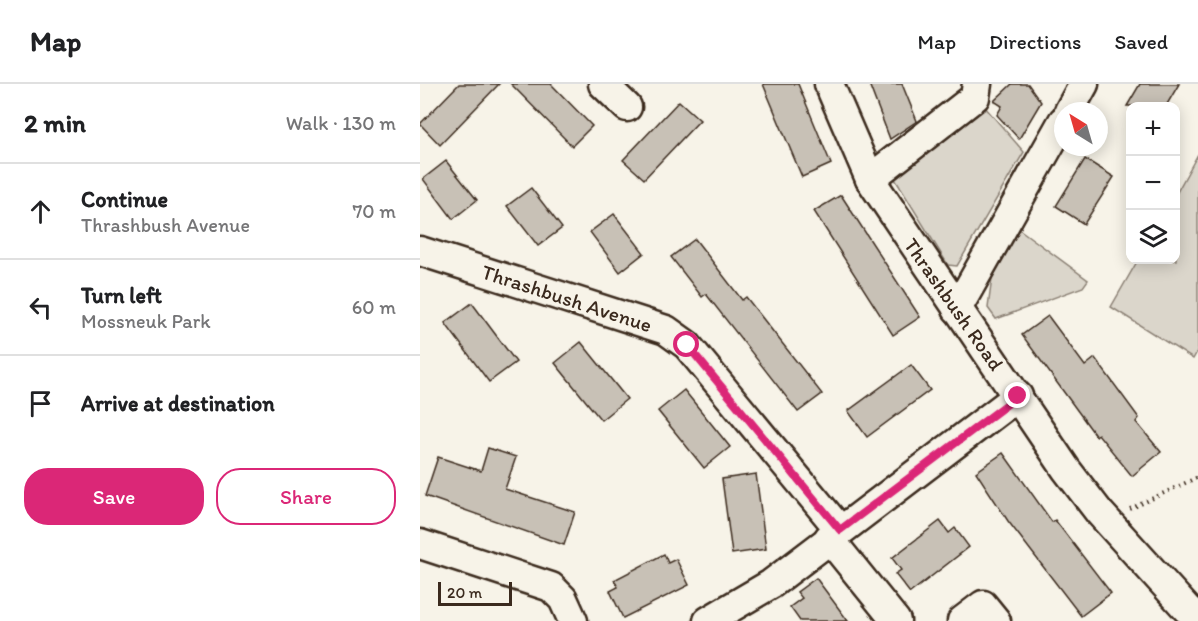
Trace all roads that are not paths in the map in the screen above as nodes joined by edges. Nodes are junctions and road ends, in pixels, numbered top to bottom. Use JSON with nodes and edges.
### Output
{"nodes":[{"id":1,"x":603,"y":84,"type":"edge"},
{"id":2,"x":829,"y":84,"type":"edge"},
{"id":3,"x":977,"y":84,"type":"edge"},
{"id":4,"x":1084,"y":84,"type":"edge"},
{"id":5,"x":1074,"y":102,"type":"edge"},
{"id":6,"x":627,"y":107,"type":"dead end"},
{"id":7,"x":1054,"y":137,"type":"edge"},
{"id":8,"x":870,"y":179,"type":"junction"},
{"id":9,"x":420,"y":251,"type":"edge"},
{"id":10,"x":957,"y":309,"type":"junction"},
{"id":11,"x":1018,"y":396,"type":"junction"},
{"id":12,"x":835,"y":534,"type":"junction"},
{"id":13,"x":420,"y":544,"type":"edge"},
{"id":14,"x":1198,"y":616,"type":"edge"},
{"id":15,"x":573,"y":621,"type":"edge"},
{"id":16,"x":708,"y":621,"type":"edge"},
{"id":17,"x":896,"y":621,"type":"edge"},
{"id":18,"x":962,"y":621,"type":"edge"},
{"id":19,"x":996,"y":621,"type":"edge"}],
"edges":[{"from":1,"to":6,"type":"street"},
{"from":2,"to":8,"type":"street","name":"Thrashbush Road"},
{"from":3,"to":8,"type":"street"},
{"from":4,"to":5,"type":"street"},
{"from":7,"to":10,"type":"street"},
{"from":8,"to":10,"type":"street","name":"Thrashbush Road"},
{"from":9,"to":12,"type":"street","name":"Thrashbush Avenue"},
{"from":10,"to":11,"type":"street","name":"Thrashbush Road"},
{"from":11,"to":12,"type":"street"},
{"from":11,"to":14,"type":"street","name":"Thrashbush Road"},
{"from":12,"to":16,"type":"street"},
{"from":12,"to":17,"type":"street","name":"Thrashbush Avenue"},
{"from":13,"to":15,"type":"street"},
{"from":18,"to":19,"type":"street"}]}
